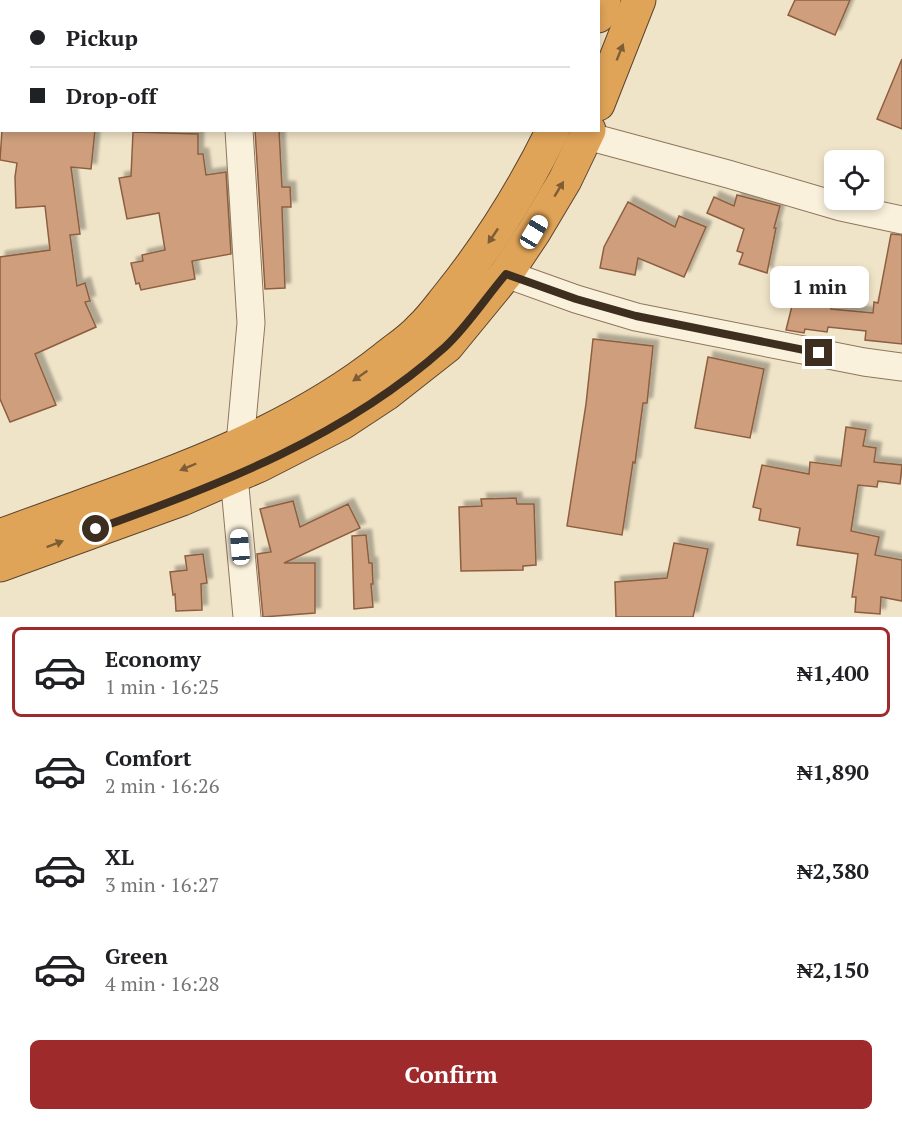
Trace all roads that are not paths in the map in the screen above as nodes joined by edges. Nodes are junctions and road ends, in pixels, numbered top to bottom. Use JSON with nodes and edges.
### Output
{"nodes":[{"id":1,"x":639,"y":0,"type":"edge"},
{"id":2,"x":600,"y":99,"type":"edge"},
{"id":3,"x":239,"y":132,"type":"edge"},
{"id":4,"x":552,"y":132,"type":"edge"},
{"id":5,"x":588,"y":133,"type":"edge"},
{"id":6,"x":902,"y":220,"type":"edge"},
{"id":7,"x":506,"y":274,"type":"junction"},
{"id":8,"x":902,"y":367,"type":"edge"},
{"id":9,"x":240,"y":444,"type":"junction"},
{"id":10,"x":234,"y":476,"type":"junction"},
{"id":11,"x":0,"y":536,"type":"edge"},
{"id":12,"x":0,"y":565,"type":"edge"},
{"id":13,"x":247,"y":617,"type":"edge"}],
"edges":[{"from":2,"to":1,"type":"highway","one_way":true},
{"from":3,"to":9,"type":"street"},
{"from":4,"to":9,"type":"highway","one_way":true},
{"from":5,"to":6,"type":"street"},
{"from":7,"to":5,"type":"highway","one_way":true},
{"from":7,"to":8,"type":"street"},
{"from":7,"to":10,"type":"highway"},
{"from":9,"to":11,"type":"highway","one_way":true},
{"from":12,"to":10,"type":"highway","one_way":true},
{"from":10,"to":13,"type":"street"}]}
